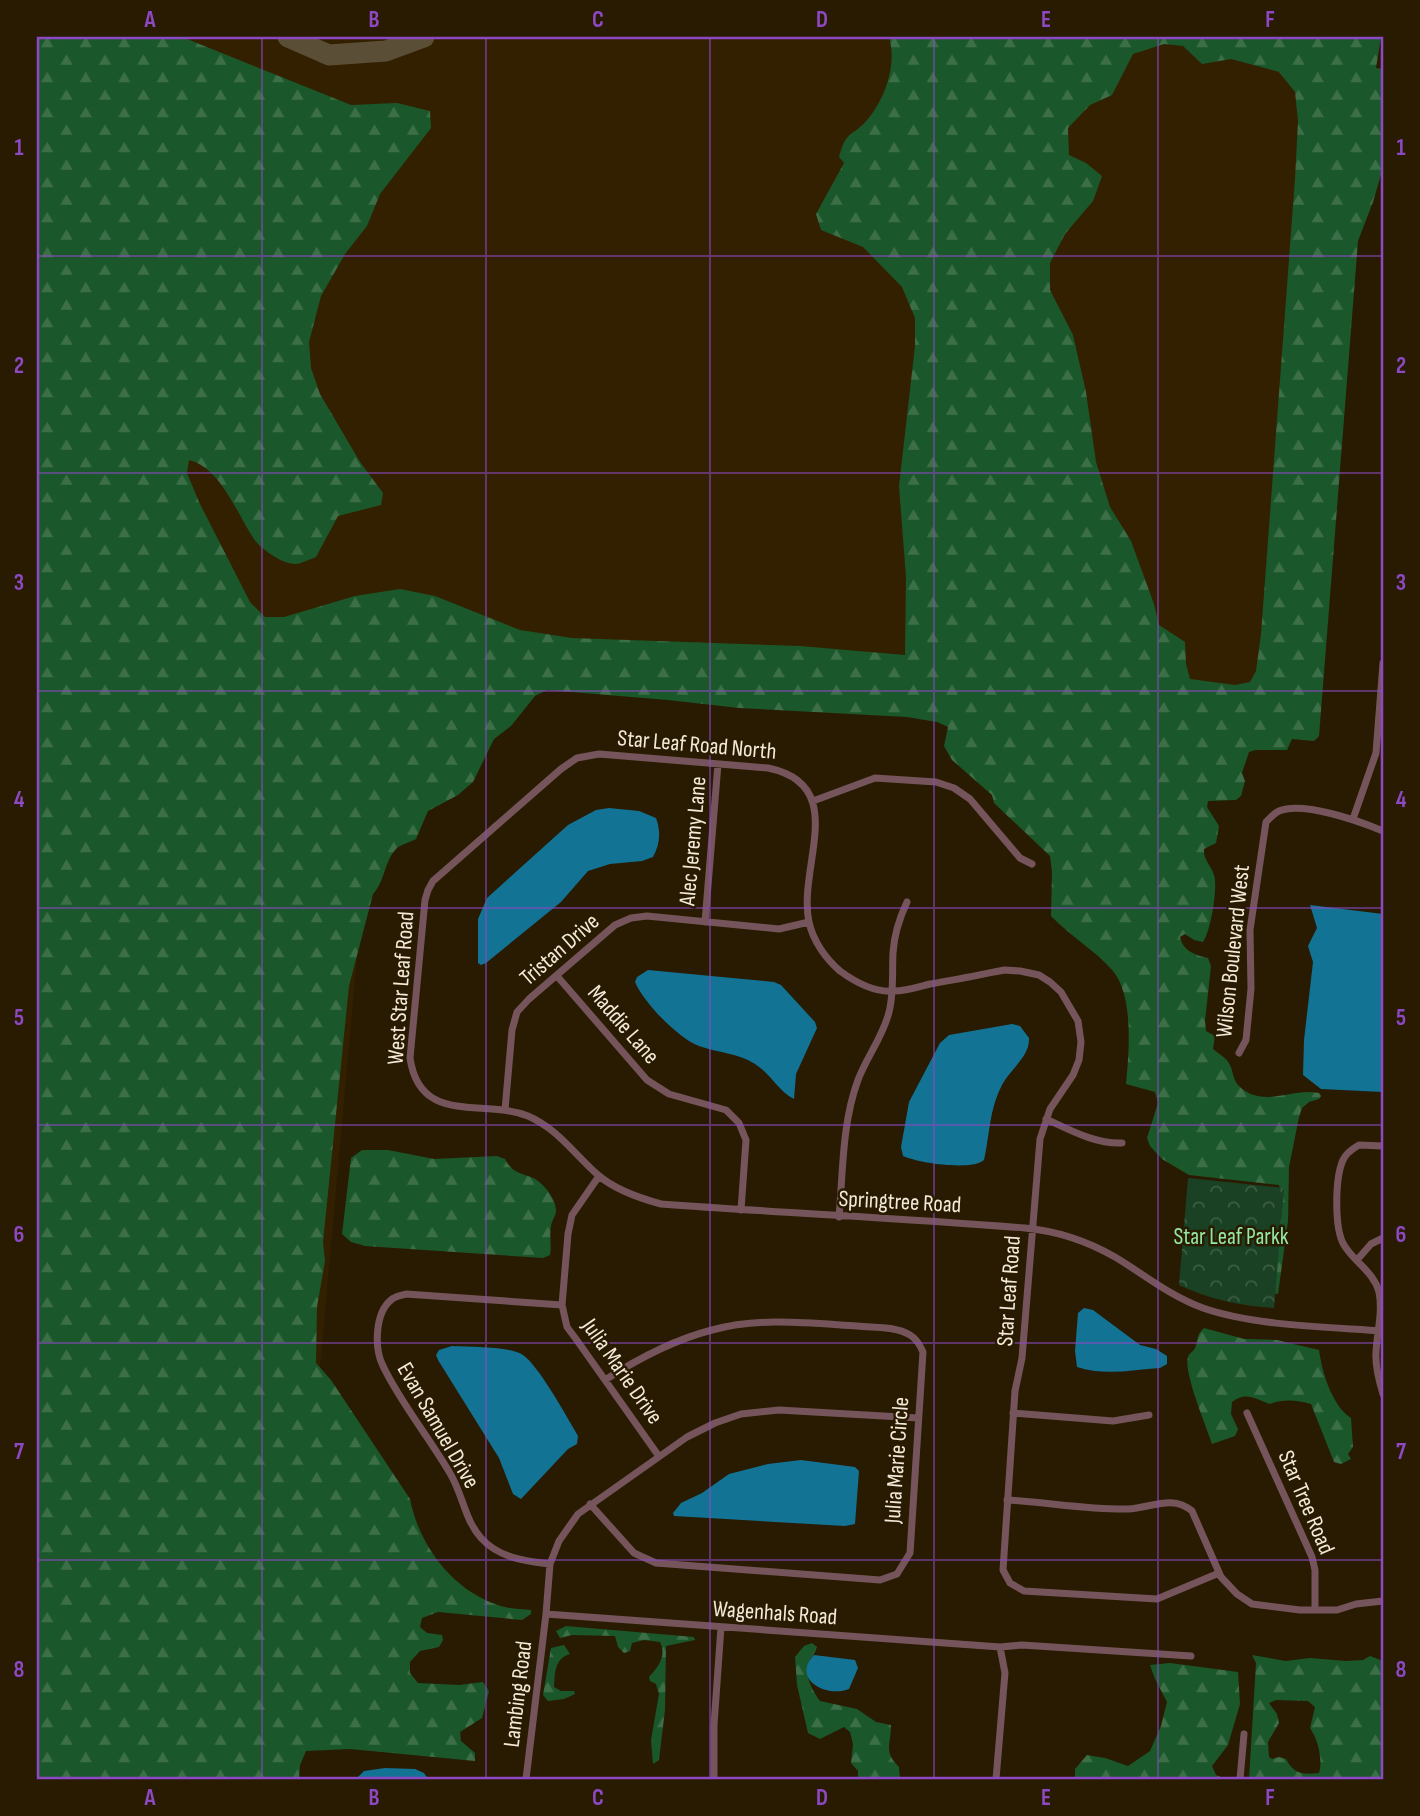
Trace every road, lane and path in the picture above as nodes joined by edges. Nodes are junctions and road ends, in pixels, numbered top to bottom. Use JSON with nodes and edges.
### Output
{"nodes":[{"id":1,"x":1383,"y":663,"type":"edge"},
{"id":2,"x":1380,"y":741,"type":"edge"},
{"id":3,"x":718,"y":764,"type":"junction"},
{"id":4,"x":813,"y":801,"type":"junction"},
{"id":5,"x":1353,"y":819,"type":"junction"},
{"id":6,"x":1383,"y":831,"type":"edge"},
{"id":7,"x":1032,"y":864,"type":"dead end"},
{"id":8,"x":433,"y":881,"type":"joint"},
{"id":9,"x":907,"y":902,"type":"dead end"},
{"id":10,"x":705,"y":922,"type":"junction"},
{"id":11,"x":809,"y":922,"type":"junction"},
{"id":12,"x":557,"y":976,"type":"junction"},
{"id":13,"x":892,"y":992,"type":"junction"},
{"id":14,"x":1239,"y":1054,"type":"dead end"},
{"id":15,"x":427,"y":1095,"type":"joint"},
{"id":16,"x":505,"y":1110,"type":"junction"},
{"id":17,"x":1046,"y":1119,"type":"junction"},
{"id":18,"x":1122,"y":1143,"type":"dead end"},
{"id":19,"x":1383,"y":1146,"type":"edge"},
{"id":20,"x":599,"y":1176,"type":"junction"},
{"id":21,"x":741,"y":1210,"type":"junction"},
{"id":22,"x":839,"y":1217,"type":"junction"},
{"id":23,"x":1032,"y":1229,"type":"junction"},
{"id":24,"x":1383,"y":1238,"type":"edge"},
{"id":25,"x":1357,"y":1260,"type":"junction"},
{"id":26,"x":562,"y":1305,"type":"junction"},
{"id":27,"x":1381,"y":1331,"type":"edge"},
{"id":28,"x":605,"y":1380,"type":"junction"},
{"id":29,"x":1383,"y":1394,"type":"edge"},
{"id":30,"x":1013,"y":1413,"type":"junction"},
{"id":31,"x":1247,"y":1413,"type":"dead end"},
{"id":32,"x":1149,"y":1415,"type":"dead end"},
{"id":33,"x":918,"y":1419,"type":"junction"},
{"id":34,"x":658,"y":1455,"type":"junction"},
{"id":35,"x":1007,"y":1500,"type":"junction"},
{"id":36,"x":590,"y":1504,"type":"junction"},
{"id":37,"x":550,"y":1564,"type":"junction"},
{"id":38,"x":1219,"y":1573,"type":"junction"},
{"id":39,"x":1383,"y":1601,"type":"edge"},
{"id":40,"x":1314,"y":1610,"type":"junction"},
{"id":41,"x":546,"y":1614,"type":"junction"},
{"id":42,"x":721,"y":1627,"type":"junction"},
{"id":43,"x":1000,"y":1647,"type":"junction"},
{"id":44,"x":1191,"y":1656,"type":"dead end"},
{"id":45,"x":1244,"y":1734,"type":"dead end"},
{"id":46,"x":526,"y":1779,"type":"edge"},
{"id":47,"x":714,"y":1779,"type":"edge"},
{"id":48,"x":996,"y":1779,"type":"edge"},
{"id":49,"x":1240,"y":1779,"type":"edge"}],
"edges":[{"from":1,"to":2,"type":"street"},
{"from":2,"to":5,"type":"street"},
{"from":3,"to":4,"type":"street","name":"Star Leaf Road North"},
{"from":3,"to":8,"type":"street","name":"Star Leaf Road North"},
{"from":3,"to":10,"type":"street","name":"Alec Jeremy Lane"},
{"from":4,"to":7,"type":"street"},
{"from":4,"to":11,"type":"street"},
{"from":5,"to":6,"type":"street"},
{"from":5,"to":14,"type":"street","name":"Wilson Boulevard West"},
{"from":8,"to":15,"type":"street","name":"West Star Leaf Road"},
{"from":9,"to":13,"type":"street"},
{"from":10,"to":11,"type":"street","name":"Tristan Drive"},
{"from":10,"to":12,"type":"street","name":"Tristan Drive"},
{"from":11,"to":13,"type":"street"},
{"from":12,"to":16,"type":"street","name":"Tristan Drive"},
{"from":12,"to":21,"type":"street","name":"Maddie Lane"},
{"from":13,"to":17,"type":"street","name":"Star Leaf Road"},
{"from":13,"to":22,"type":"street"},
{"from":15,"to":16,"type":"street","name":"Springtree Road"},
{"from":16,"to":20,"type":"street","name":"Springtree Road"},
{"from":17,"to":18,"type":"street"},
{"from":17,"to":23,"type":"street","name":"Star Leaf Road"},
{"from":19,"to":25,"type":"street"},
{"from":20,"to":21,"type":"street","name":"Springtree Road"},
{"from":20,"to":26,"type":"street"},
{"from":21,"to":22,"type":"street","name":"Springtree Road"},
{"from":22,"to":23,"type":"street","name":"Springtree Road"},
{"from":23,"to":27,"type":"street","name":"Springtree Road"},
{"from":23,"to":30,"type":"street","name":"Star Leaf Road"},
{"from":24,"to":25,"type":"street"},
{"from":25,"to":27,"type":"street"},
{"from":26,"to":28,"type":"street","name":"Julia Marie Drive"},
{"from":26,"to":37,"type":"street","name":"Evan Samuel Drive"},
{"from":27,"to":29,"type":"street"},
{"from":28,"to":33,"type":"street","name":"Julia Marie Circle"},
{"from":28,"to":34,"type":"street","name":"Julia Marie Drive"},
{"from":30,"to":32,"type":"street"},
{"from":30,"to":35,"type":"street","name":"Star Leaf Road"},
{"from":31,"to":40,"type":"street","name":"Star Tree Road"},
{"from":33,"to":34,"type":"street"},
{"from":33,"to":36,"type":"street","name":"Julia Marie Circle"},
{"from":34,"to":36,"type":"street"},
{"from":35,"to":38,"type":"street"},
{"from":35,"to":38,"type":"street","name":"Star Leaf Road"},
{"from":36,"to":37,"type":"street"},
{"from":37,"to":41,"type":"street","name":"Lambing Road"},
{"from":38,"to":40,"type":"street"},
{"from":39,"to":40,"type":"street"},
{"from":41,"to":42,"type":"street","name":"Wagenhals Road"},
{"from":41,"to":46,"type":"street","name":"Lambing Road"},
{"from":42,"to":43,"type":"street","name":"Wagenhals Road"},
{"from":42,"to":47,"type":"street"},
{"from":43,"to":44,"type":"street","name":"Wagenhals Road"},
{"from":43,"to":48,"type":"street"},
{"from":45,"to":49,"type":"street"}]}
